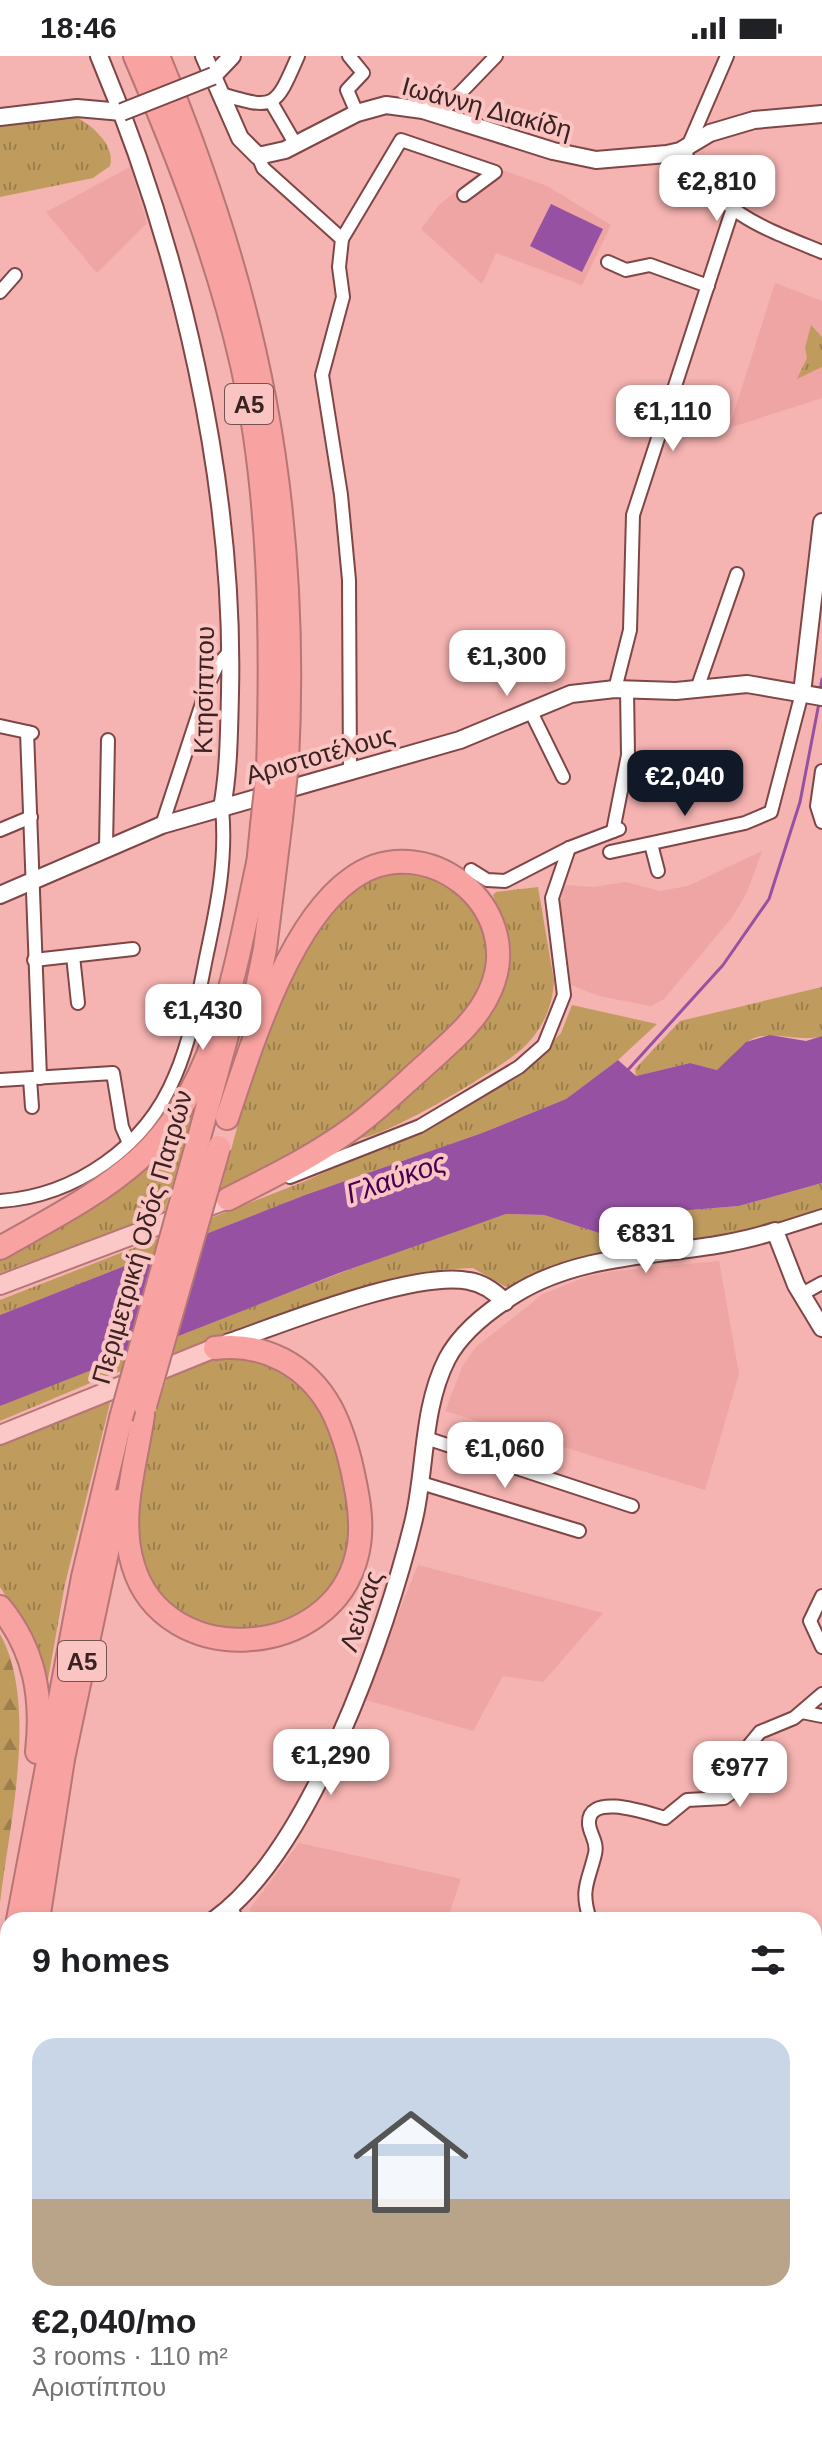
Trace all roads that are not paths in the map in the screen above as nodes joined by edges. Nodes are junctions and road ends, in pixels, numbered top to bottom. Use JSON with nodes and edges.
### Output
{"nodes":[{"id":1,"x":99,"y":56,"type":"edge"},
{"id":2,"x":135,"y":56,"type":"edge"},
{"id":3,"x":158,"y":56,"type":"edge"},
{"id":4,"x":204,"y":56,"type":"edge"},
{"id":5,"x":232,"y":56,"type":"edge"},
{"id":6,"x":298,"y":56,"type":"edge"},
{"id":7,"x":349,"y":56,"type":"edge"},
{"id":8,"x":496,"y":56,"type":"edge"},
{"id":9,"x":727,"y":56,"type":"edge"},
{"id":10,"x":213,"y":76,"type":"junction"},
{"id":11,"x":221,"y":94,"type":"junction"},
{"id":12,"x":271,"y":102,"type":"junction"},
{"id":13,"x":122,"y":112,"type":"junction"},
{"id":14,"x":357,"y":113,"type":"junction"},
{"id":15,"x":440,"y":114,"type":"junction"},
{"id":16,"x":822,"y":114,"type":"edge"},
{"id":17,"x":0,"y":117,"type":"edge"},
{"id":18,"x":690,"y":142,"type":"junction"},
{"id":19,"x":296,"y":145,"type":"junction"},
{"id":20,"x":258,"y":156,"type":"junction"},
{"id":21,"x":464,"y":195,"type":"dead end"},
{"id":22,"x":732,"y":211,"type":"junction"},
{"id":23,"x":342,"y":239,"type":"junction"},
{"id":24,"x":822,"y":252,"type":"edge"},
{"id":25,"x":608,"y":262,"type":"dead end"},
{"id":26,"x":15,"y":275,"type":"dead end"},
{"id":27,"x":708,"y":286,"type":"junction"},
{"id":28,"x":0,"y":292,"type":"edge"},
{"id":29,"x":822,"y":522,"type":"edge"},
{"id":30,"x":737,"y":574,"type":"dead end"},
{"id":31,"x":231,"y":650,"type":"junction"},
{"id":32,"x":697,"y":689,"type":"junction"},
{"id":33,"x":621,"y":690,"type":"junction"},
{"id":34,"x":811,"y":695,"type":"edge"},
{"id":35,"x":530,"y":710,"type":"junction"},
{"id":36,"x":0,"y":726,"type":"edge"},
{"id":37,"x":108,"y":740,"type":"dead end"},
{"id":38,"x":277,"y":767,"type":"junction"},
{"id":39,"x":350,"y":771,"type":"junction"},
{"id":40,"x":822,"y":771,"type":"edge"},
{"id":41,"x":563,"y":777,"type":"dead end"},
{"id":42,"x":222,"y":808,"type":"junction"},
{"id":43,"x":31,"y":817,"type":"junction"},
{"id":44,"x":272,"y":822,"type":"junction"},
{"id":45,"x":822,"y":822,"type":"edge"},
{"id":46,"x":162,"y":825,"type":"junction"},
{"id":47,"x":0,"y":830,"type":"edge"},
{"id":48,"x":651,"y":844,"type":"junction"},
{"id":49,"x":106,"y":847,"type":"junction"},
{"id":50,"x":569,"y":848,"type":"junction"},
{"id":51,"x":610,"y":852,"type":"dead end"},
{"id":52,"x":258,"y":863,"type":"junction"},
{"id":53,"x":471,"y":870,"type":"dead end"},
{"id":54,"x":658,"y":871,"type":"dead end"},
{"id":55,"x":32,"y":881,"type":"junction"},
{"id":56,"x":0,"y":895,"type":"edge"},
{"id":57,"x":133,"y":949,"type":"dead end"},
{"id":58,"x":73,"y":956,"type":"junction"},
{"id":59,"x":34,"y":960,"type":"junction"},
{"id":60,"x":78,"y":1003,"type":"dead end"},
{"id":61,"x":35,"y":1078,"type":"junction"},
{"id":62,"x":0,"y":1080,"type":"edge"},
{"id":63,"x":32,"y":1107,"type":"dead end"},
{"id":64,"x":227,"y":1118,"type":"junction"},
{"id":65,"x":129,"y":1143,"type":"junction"},
{"id":66,"x":208,"y":1146,"type":"junction"},
{"id":67,"x":228,"y":1199,"type":"junction"},
{"id":68,"x":0,"y":1201,"type":"edge"},
{"id":69,"x":822,"y":1216,"type":"edge"},
{"id":70,"x":775,"y":1231,"type":"junction"},
{"id":71,"x":0,"y":1248,"type":"edge"},
{"id":72,"x":822,"y":1283,"type":"edge"},
{"id":73,"x":0,"y":1285,"type":"edge"},
{"id":74,"x":802,"y":1294,"type":"junction"},
{"id":75,"x":505,"y":1302,"type":"junction"},
{"id":76,"x":822,"y":1328,"type":"edge"},
{"id":77,"x":215,"y":1348,"type":"junction"},
{"id":78,"x":136,"y":1413,"type":"junction"},
{"id":79,"x":0,"y":1435,"type":"edge"},
{"id":80,"x":426,"y":1438,"type":"junction"},
{"id":81,"x":421,"y":1483,"type":"junction"},
{"id":82,"x":632,"y":1506,"type":"dead end"},
{"id":83,"x":579,"y":1531,"type":"dead end"},
{"id":84,"x":822,"y":1596,"type":"edge"},
{"id":85,"x":0,"y":1607,"type":"edge"},
{"id":86,"x":822,"y":1647,"type":"edge"},
{"id":87,"x":822,"y":1694,"type":"edge"},
{"id":88,"x":802,"y":1712,"type":"junction"},
{"id":89,"x":822,"y":1716,"type":"edge"},
{"id":90,"x":24,"y":1875,"type":"junction"},
{"id":91,"x":19,"y":1912,"type":"edge"},
{"id":92,"x":39,"y":1912,"type":"edge"},
{"id":93,"x":235,"y":1912,"type":"edge"},
{"id":94,"x":588,"y":1912,"type":"edge"}],
"edges":[{"from":1,"to":13,"type":"street","name":"Κτησίππου"},
{"from":2,"to":38,"type":"highway","name":"Περιμετρική Οδός Πατρών","number":"Α5"},
{"from":3,"to":38,"type":"highway","name":"Περιμετρική Οδός Πατρών","number":"Α5"},
{"from":4,"to":10,"type":"street"},
{"from":5,"to":10,"type":"street"},
{"from":6,"to":12,"type":"street"},
{"from":7,"to":14,"type":"street"},
{"from":8,"to":15,"type":"street"},
{"from":9,"to":18,"type":"street"},
{"from":10,"to":11,"type":"street"},
{"from":10,"to":13,"type":"street","bridge":true},
{"from":11,"to":12,"type":"street"},
{"from":11,"to":20,"type":"street"},
{"from":12,"to":19,"type":"street"},
{"from":13,"to":17,"type":"street"},
{"from":13,"to":31,"type":"street","name":"Κτησίππου"},
{"from":14,"to":15,"type":"street","name":"Ιωάννη Διακίδη"},
{"from":14,"to":19,"type":"street","name":"Ιωάννη Διακίδη"},
{"from":15,"to":18,"type":"street","name":"Ιωάννη Διακίδη"},
{"from":16,"to":18,"type":"street","name":"Ιωάννη Διακίδη"},
{"from":18,"to":22,"type":"street"},
{"from":19,"to":20,"type":"street","name":"Ιωάννη Διακίδη"},
{"from":20,"to":23,"type":"street"},
{"from":21,"to":23,"type":"street"},
{"from":22,"to":24,"type":"street"},
{"from":22,"to":27,"type":"street"},
{"from":23,"to":39,"type":"street"},
{"from":25,"to":27,"type":"street"},
{"from":26,"to":28,"type":"street"},
{"from":27,"to":33,"type":"street"},
{"from":29,"to":34,"type":"street"},
{"from":30,"to":32,"type":"street"},
{"from":31,"to":42,"type":"street","name":"Κτησίππου"},
{"from":31,"to":46,"type":"street"},
{"from":32,"to":33,"type":"street","name":"Αριστοτέλους"},
{"from":32,"to":34,"type":"street","name":"Αριστοτέλους"},
{"from":33,"to":35,"type":"street","name":"Αριστοτέλους"},
{"from":33,"to":50,"type":"street"},
{"from":34,"to":48,"type":"street"},
{"from":35,"to":39,"type":"street","name":"Αριστοτέλους"},
{"from":35,"to":41,"type":"street"},
{"from":36,"to":43,"type":"street"},
{"from":37,"to":49,"type":"street"},
{"from":38,"to":44,"type":"highway","name":"Περιμετρική Οδός Πατρών","number":"Α5","bridge":true},
{"from":39,"to":42,"type":"street","name":"Αριστοτέλους"},
{"from":40,"to":45,"type":"street"},
{"from":42,"to":46,"type":"street","name":"Αριστοτέλους"},
{"from":42,"to":65,"type":"street","name":"Κτησίππου"},
{"from":43,"to":47,"type":"street"},
{"from":43,"to":55,"type":"street"},
{"from":44,"to":52,"type":"highway","name":"Περιμετρική Οδός Πατρών","number":"Α5"},
{"from":44,"to":64,"type":"highway","name":"Περιμετρική Οδός Πατρών","number":"Α5"},
{"from":46,"to":49,"type":"street","name":"Αριστοτέλους"},
{"from":48,"to":51,"type":"street"},
{"from":48,"to":54,"type":"street"},
{"from":49,"to":55,"type":"street","name":"Αριστοτέλους"},
{"from":50,"to":53,"type":"street"},
{"from":50,"to":67,"type":"street"},
{"from":52,"to":66,"type":"highway","name":"Περιμετρική Οδός Πατρών","number":"Α5"},
{"from":52,"to":71,"type":"highway"},
{"from":55,"to":56,"type":"street","name":"Αριστοτέλους"},
{"from":55,"to":59,"type":"street"},
{"from":57,"to":58,"type":"street"},
{"from":58,"to":59,"type":"street"},
{"from":58,"to":60,"type":"street"},
{"from":59,"to":61,"type":"street"},
{"from":61,"to":62,"type":"street"},
{"from":61,"to":63,"type":"street"},
{"from":61,"to":65,"type":"street"},
{"from":64,"to":66,"type":"highway","name":"Περιμετρική Οδός Πατρών","number":"Α5"},
{"from":64,"to":67,"type":"highway"},
{"from":65,"to":68,"type":"street","name":"Κτησίππου"},
{"from":66,"to":78,"type":"highway","name":"Περιμετρική Οδός Πατρών","number":"Α5","bridge":true},
{"from":67,"to":73,"type":"main road"},
{"from":69,"to":70,"type":"street"},
{"from":70,"to":74,"type":"street"},
{"from":70,"to":75,"type":"street","name":"Λεύκας"},
{"from":72,"to":74,"type":"street"},
{"from":74,"to":76,"type":"street"},
{"from":75,"to":77,"type":"street"},
{"from":75,"to":80,"type":"street","name":"Λεύκας"},
{"from":77,"to":78,"type":"highway"},
{"from":77,"to":79,"type":"main road"},
{"from":78,"to":90,"type":"highway","name":"Περιμετρική Οδός Πατρών","number":"Α5"},
{"from":78,"to":92,"type":"highway","name":"Περιμετρική Οδός Πατρών","number":"Α5"},
{"from":80,"to":81,"type":"street","name":"Λεύκας"},
{"from":80,"to":82,"type":"street"},
{"from":81,"to":83,"type":"street"},
{"from":81,"to":93,"type":"street","name":"Λεύκας"},
{"from":84,"to":86,"type":"street"},
{"from":85,"to":90,"type":"highway"},
{"from":87,"to":88,"type":"street"},
{"from":88,"to":89,"type":"street"},
{"from":88,"to":94,"type":"street"},
{"from":90,"to":91,"type":"highway","name":"Περιμετρική Οδός Πατρών","number":"Α5"}]}
